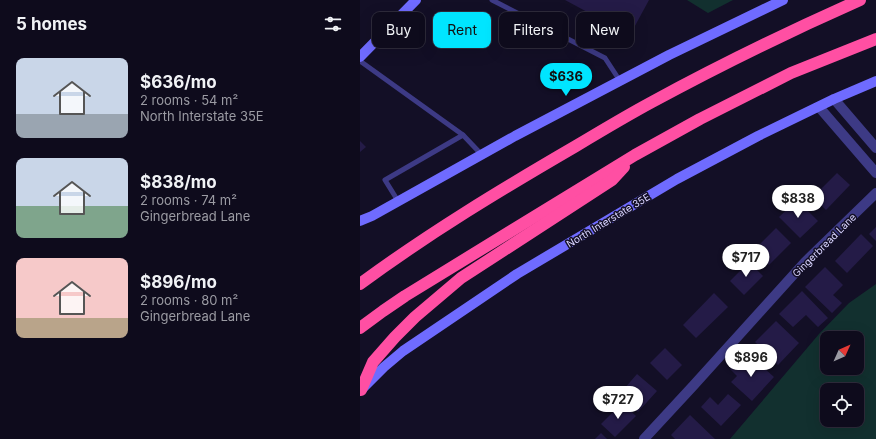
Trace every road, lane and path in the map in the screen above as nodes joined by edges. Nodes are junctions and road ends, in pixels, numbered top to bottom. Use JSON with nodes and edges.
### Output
{"nodes":[{"id":1,"x":416,"y":0,"type":"edge"},
{"id":2,"x":492,"y":0,"type":"edge"},
{"id":3,"x":783,"y":0,"type":"edge"},
{"id":4,"x":860,"y":0,"type":"edge"},
{"id":5,"x":876,"y":39,"type":"edge"},
{"id":6,"x":360,"y":57,"type":"edge"},
{"id":7,"x":360,"y":60,"type":"edge"},
{"id":8,"x":620,"y":81,"type":"junction"},
{"id":9,"x":876,"y":81,"type":"edge"},
{"id":10,"x":834,"y":99,"type":"junction"},
{"id":11,"x":819,"y":107,"type":"junction"},
{"id":12,"x":855,"y":123,"type":"junction"},
{"id":13,"x":839,"y":130,"type":"junction"},
{"id":14,"x":463,"y":135,"type":"junction"},
{"id":15,"x":876,"y":148,"type":"edge"},
{"id":16,"x":482,"y":155,"type":"junction"},
{"id":17,"x":635,"y":155,"type":"junction"},
{"id":18,"x":876,"y":173,"type":"edge"},
{"id":19,"x":876,"y":193,"type":"edge"},
{"id":20,"x":398,"y":201,"type":"junction"},
{"id":21,"x":360,"y":221,"type":"edge"},
{"id":22,"x":360,"y":284,"type":"edge"},
{"id":23,"x":360,"y":328,"type":"edge"},
{"id":24,"x":360,"y":391,"type":"edge"},
{"id":25,"x":644,"y":439,"type":"edge"}],
"edges":[{"from":1,"to":6,"type":"main road"},
{"from":2,"to":8,"type":"lane"},
{"from":3,"to":8,"type":"main road"},
{"from":4,"to":22,"type":"highway"},
{"from":5,"to":17,"type":"highway"},
{"from":7,"to":14,"type":"lane"},
{"from":8,"to":16,"type":"main road"},
{"from":9,"to":10,"type":"main road","name":"North Interstate 35E"},
{"from":10,"to":11,"type":"main road","name":"North Interstate 35E"},
{"from":10,"to":12,"type":"street"},
{"from":11,"to":13,"type":"street"},
{"from":11,"to":24,"type":"main road","name":"North Interstate 35E"},
{"from":12,"to":13,"type":"street"},
{"from":12,"to":15,"type":"street"},
{"from":13,"to":18,"type":"street"},
{"from":14,"to":16,"type":"lane"},
{"from":14,"to":20,"type":"lane"},
{"from":16,"to":20,"type":"main road"},
{"from":17,"to":23,"type":"highway"},
{"from":17,"to":24,"type":"highway"},
{"from":19,"to":25,"type":"street","name":"Gingerbread Lane"},
{"from":20,"to":21,"type":"main road"}]}
